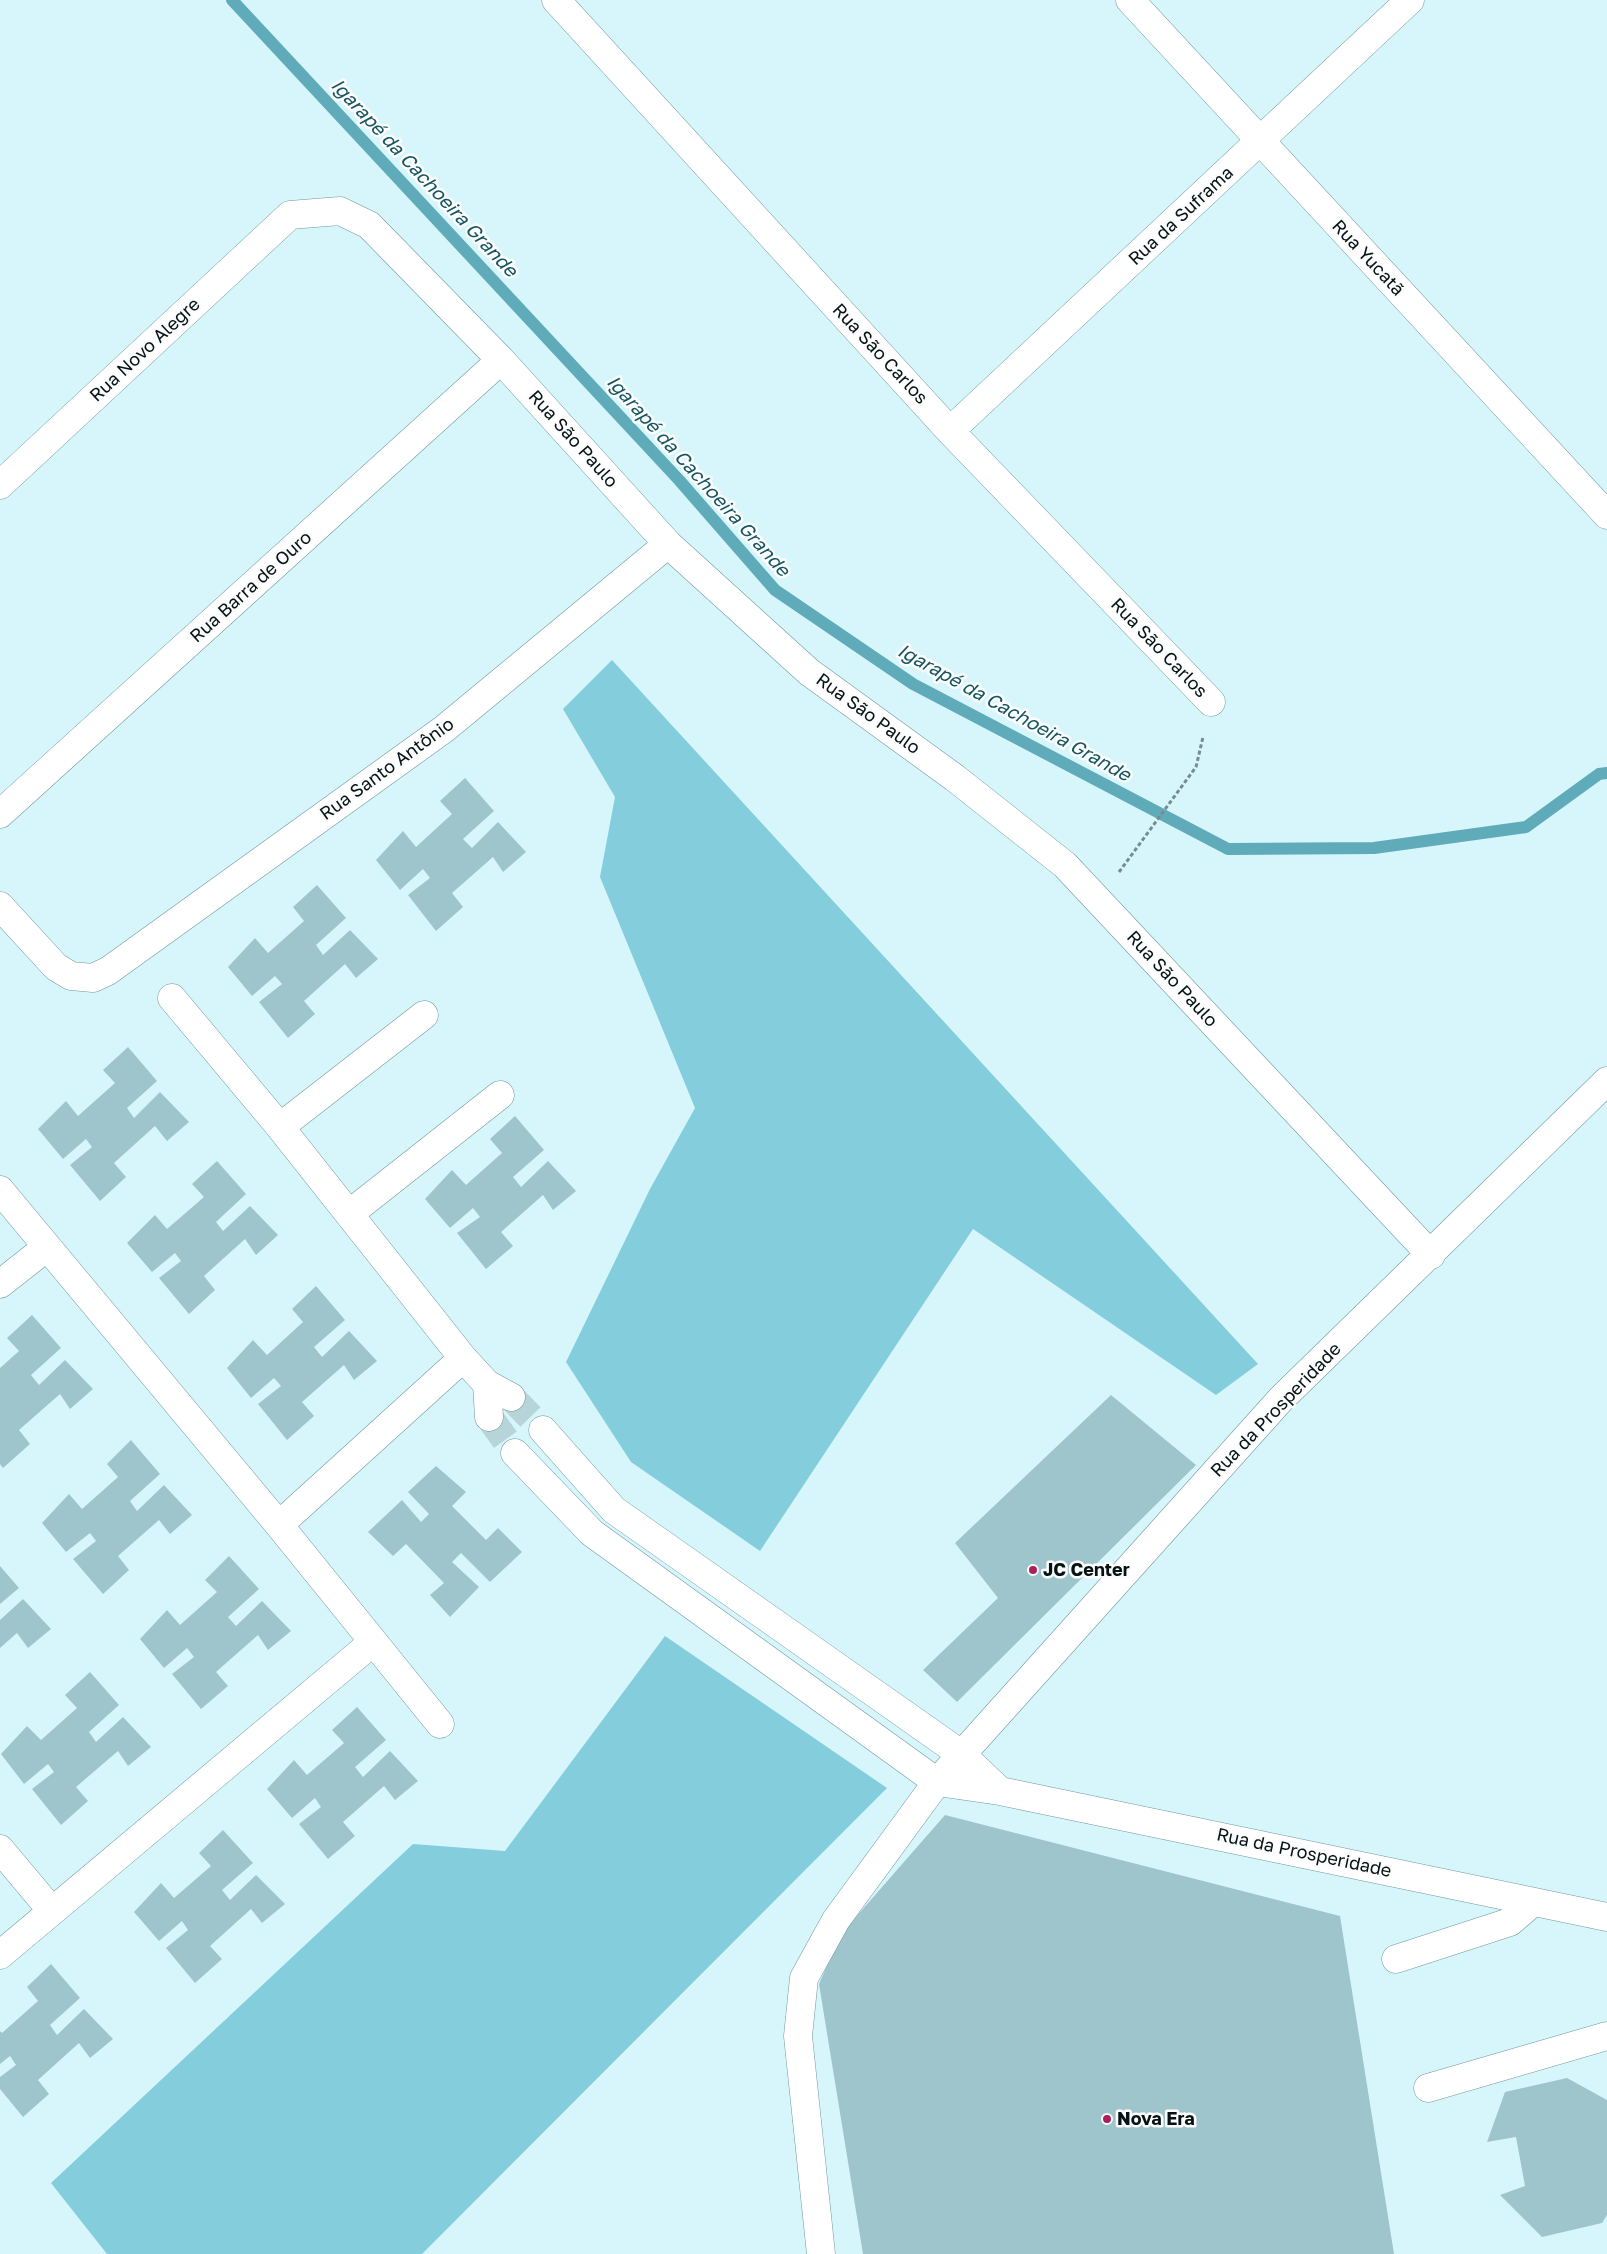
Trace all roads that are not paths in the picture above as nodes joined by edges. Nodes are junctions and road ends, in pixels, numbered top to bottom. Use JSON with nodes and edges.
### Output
{"nodes":[{"id":1,"x":556,"y":0,"type":"edge"},
{"id":2,"x":1130,"y":0,"type":"edge"},
{"id":3,"x":1410,"y":0,"type":"edge"},
{"id":4,"x":1260,"y":142,"type":"junction"},
{"id":5,"x":290,"y":215,"type":"joint"},
{"id":6,"x":501,"y":360,"type":"junction"},
{"id":7,"x":950,"y":431,"type":"junction"},
{"id":8,"x":0,"y":485,"type":"edge"},
{"id":9,"x":1607,"y":516,"type":"edge"},
{"id":10,"x":668,"y":544,"type":"junction"},
{"id":11,"x":1211,"y":702,"type":"dead end"},
{"id":12,"x":0,"y":814,"type":"edge"},
{"id":13,"x":0,"y":906,"type":"edge"},
{"id":14,"x":172,"y":998,"type":"dead end"},
{"id":15,"x":424,"y":1015,"type":"dead end"},
{"id":16,"x":1607,"y":1081,"type":"edge"},
{"id":17,"x":500,"y":1095,"type":"dead end"},
{"id":18,"x":280,"y":1127,"type":"junction"},
{"id":19,"x":0,"y":1190,"type":"edge"},
{"id":20,"x":349,"y":1214,"type":"junction"},
{"id":21,"x":47,"y":1246,"type":"junction"},
{"id":22,"x":1431,"y":1255,"type":"junction"},
{"id":23,"x":0,"y":1284,"type":"edge"},
{"id":24,"x":463,"y":1358,"type":"junction"},
{"id":25,"x":487,"y":1384,"type":"junction"},
{"id":26,"x":511,"y":1397,"type":"tunnel mouth"},
{"id":27,"x":489,"y":1417,"type":"tunnel mouth"},
{"id":28,"x":543,"y":1430,"type":"tunnel mouth"},
{"id":29,"x":515,"y":1453,"type":"tunnel mouth"},
{"id":30,"x":614,"y":1510,"type":"junction"},
{"id":31,"x":279,"y":1525,"type":"junction"},
{"id":32,"x":592,"y":1533,"type":"junction"},
{"id":33,"x":373,"y":1642,"type":"junction"},
{"id":34,"x":440,"y":1724,"type":"dead end"},
{"id":35,"x":961,"y":1754,"type":"junction"},
{"id":36,"x":937,"y":1782,"type":"junction"},
{"id":37,"x":1000,"y":1791,"type":"junction"},
{"id":38,"x":0,"y":1849,"type":"edge"},
{"id":39,"x":1533,"y":1902,"type":"junction"},
{"id":40,"x":52,"y":1911,"type":"junction"},
{"id":41,"x":1607,"y":1917,"type":"edge"},
{"id":42,"x":0,"y":1955,"type":"edge"},
{"id":43,"x":1396,"y":1958,"type":"dead end"},
{"id":44,"x":1607,"y":2036,"type":"edge"},
{"id":45,"x":1428,"y":2088,"type":"dead end"},
{"id":46,"x":821,"y":2254,"type":"edge"}],
"edges":[{"from":1,"to":7,"type":"street","name":"Rua São Carlos"},
{"from":2,"to":4,"type":"street","name":"Rua Yucatã"},
{"from":3,"to":4,"type":"street","name":"Rua da Suframa"},
{"from":4,"to":7,"type":"street","name":"Rua da Suframa"},
{"from":4,"to":9,"type":"street","name":"Rua Yucatã"},
{"from":5,"to":6,"type":"street","name":"Rua São Paulo"},
{"from":5,"to":8,"type":"street","name":"Rua Novo Alegre"},
{"from":6,"to":10,"type":"street","name":"Rua São Paulo"},
{"from":6,"to":12,"type":"street","name":"Rua Barra de Ouro"},
{"from":7,"to":11,"type":"street","name":"Rua São Carlos"},
{"from":10,"to":13,"type":"street","name":"Rua Santo Antônio"},
{"from":10,"to":22,"type":"street","name":"Rua São Paulo"},
{"from":14,"to":18,"type":"street"},
{"from":15,"to":18,"type":"street"},
{"from":16,"to":22,"type":"street","name":"Rua da Prosperidade"},
{"from":17,"to":20,"type":"street"},
{"from":18,"to":20,"type":"street"},
{"from":19,"to":21,"type":"street"},
{"from":20,"to":24,"type":"street"},
{"from":21,"to":23,"type":"street"},
{"from":21,"to":31,"type":"street"},
{"from":22,"to":35,"type":"street","name":"Rua da Prosperidade"},
{"from":24,"to":25,"type":"street"},
{"from":24,"to":31,"type":"street"},
{"from":25,"to":26,"type":"street"},
{"from":25,"to":27,"type":"street"},
{"from":28,"to":30,"type":"street"},
{"from":29,"to":32,"type":"street"},
{"from":30,"to":32,"type":"street"},
{"from":30,"to":35,"type":"street"},
{"from":31,"to":33,"type":"street"},
{"from":32,"to":36,"type":"street"},
{"from":33,"to":34,"type":"street"},
{"from":33,"to":40,"type":"street"},
{"from":35,"to":36,"type":"street","name":"Rua da Prosperidade"},
{"from":35,"to":37,"type":"street"},
{"from":36,"to":37,"type":"street","name":"Rua da Prosperidade"},
{"from":36,"to":46,"type":"street"},
{"from":37,"to":39,"type":"street","name":"Rua da Prosperidade"},
{"from":38,"to":40,"type":"street"},
{"from":39,"to":41,"type":"street","name":"Rua da Prosperidade"},
{"from":39,"to":43,"type":"street"},
{"from":40,"to":42,"type":"street"},
{"from":44,"to":45,"type":"street"}]}
